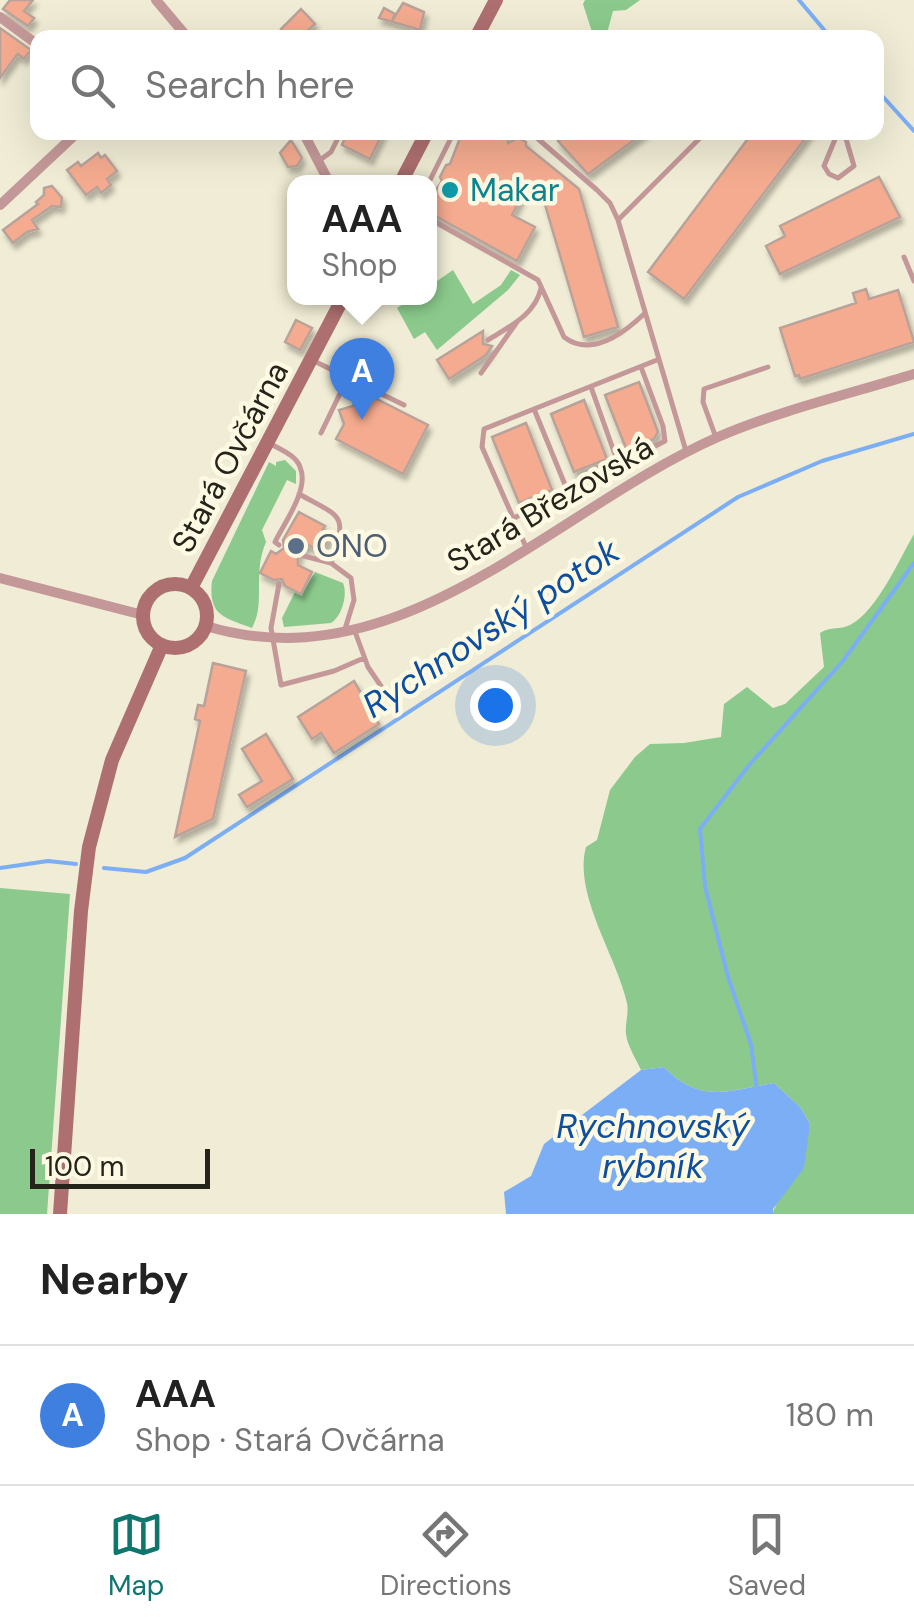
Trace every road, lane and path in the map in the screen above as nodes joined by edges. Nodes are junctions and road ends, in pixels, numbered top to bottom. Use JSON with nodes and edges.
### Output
{"nodes":[{"id":1,"x":156,"y":0,"type":"edge"},
{"id":2,"x":496,"y":0,"type":"edge"},
{"id":3,"x":0,"y":17,"type":"edge"},
{"id":4,"x":181,"y":30,"type":"edge"},
{"id":5,"x":480,"y":30,"type":"edge"},
{"id":6,"x":30,"y":39,"type":"edge"},
{"id":7,"x":69,"y":140,"type":"edge"},
{"id":8,"x":307,"y":140,"type":"edge"},
{"id":9,"x":338,"y":140,"type":"edge"},
{"id":10,"x":423,"y":140,"type":"edge"},
{"id":11,"x":450,"y":140,"type":"edge"},
{"id":12,"x":539,"y":140,"type":"edge"},
{"id":13,"x":698,"y":140,"type":"edge"},
{"id":14,"x":837,"y":140,"type":"edge"},
{"id":15,"x":844,"y":140,"type":"edge"},
{"id":16,"x":318,"y":162,"type":"junction"},
{"id":17,"x":325,"y":175,"type":"edge"},
{"id":18,"x":405,"y":175,"type":"edge"},
{"id":19,"x":432,"y":175,"type":"edge"},
{"id":20,"x":0,"y":205,"type":"edge"},
{"id":21,"x":618,"y":220,"type":"junction"},
{"id":22,"x":437,"y":222,"type":"edge"},
{"id":23,"x":904,"y":256,"type":"dead end"},
{"id":24,"x":914,"y":281,"type":"edge"},
{"id":25,"x":541,"y":286,"type":"junction"},
{"id":26,"x":340,"y":305,"type":"edge"},
{"id":27,"x":644,"y":314,"type":"junction"},
{"id":28,"x":519,"y":320,"type":"junction"},
{"id":29,"x":488,"y":340,"type":"dead end"},
{"id":30,"x":312,"y":360,"type":"junction"},
{"id":31,"x":657,"y":360,"type":"junction"},
{"id":32,"x":640,"y":367,"type":"junction"},
{"id":33,"x":768,"y":367,"type":"dead end"},
{"id":34,"x":481,"y":373,"type":"dead end"},
{"id":35,"x":914,"y":374,"type":"edge"},
{"id":36,"x":348,"y":378,"type":"junction"},
{"id":37,"x":591,"y":387,"type":"junction"},
{"id":38,"x":404,"y":405,"type":"dead end"},
{"id":39,"x":534,"y":409,"type":"junction"},
{"id":40,"x":321,"y":433,"type":"dead end"},
{"id":41,"x":717,"y":438,"type":"junction"},
{"id":42,"x":269,"y":443,"type":"junction"},
{"id":43,"x":687,"y":454,"type":"junction"},
{"id":44,"x":618,"y":466,"type":"junction"},
{"id":45,"x":568,"y":492,"type":"junction"},
{"id":46,"x":299,"y":494,"type":"junction"},
{"id":47,"x":514,"y":518,"type":"junction"},
{"id":48,"x":279,"y":544,"type":"dead end"},
{"id":49,"x":527,"y":550,"type":"junction"},
{"id":50,"x":304,"y":556,"type":"dead end"},
{"id":51,"x":331,"y":563,"type":"junction"},
{"id":52,"x":0,"y":578,"type":"edge"},
{"id":53,"x":279,"y":584,"type":"dead end"},
{"id":54,"x":192,"y":588,"type":"junction"},
{"id":55,"x":143,"y":616,"type":"junction"},
{"id":56,"x":206,"y":626,"type":"junction"},
{"id":57,"x":349,"y":631,"type":"junction"},
{"id":58,"x":271,"y":638,"type":"junction"},
{"id":59,"x":162,"y":646,"type":"junction"},
{"id":60,"x":364,"y":658,"type":"junction"},
{"id":61,"x":385,"y":692,"type":"dead end"},
{"id":62,"x":60,"y":1214,"type":"edge"}],
"edges":[{"from":1,"to":4,"type":"street"},
{"from":2,"to":5,"type":"main road"},
{"from":3,"to":6,"type":"street"},
{"from":7,"to":20,"type":"street"},
{"from":8,"to":16,"type":"street"},
{"from":9,"to":16,"type":"lane"},
{"from":10,"to":18,"type":"main road"},
{"from":11,"to":19,"type":"lane"},
{"from":12,"to":21,"type":"lane"},
{"from":13,"to":21,"type":"lane"},
{"from":14,"to":15,"type":"lane"},
{"from":16,"to":17,"type":"street"},
{"from":21,"to":27,"type":"lane"},
{"from":22,"to":25,"type":"lane"},
{"from":23,"to":24,"type":"lane"},
{"from":25,"to":27,"type":"lane"},
{"from":25,"to":28,"type":"lane"},
{"from":26,"to":30,"type":"main road","name":"Stará Ovčárna"},
{"from":27,"to":31,"type":"lane"},
{"from":28,"to":29,"type":"lane"},
{"from":28,"to":34,"type":"lane"},
{"from":30,"to":36,"type":"lane"},
{"from":30,"to":42,"type":"main road","name":"Stará Ovčárna"},
{"from":31,"to":32,"type":"lane"},
{"from":31,"to":43,"type":"lane"},
{"from":32,"to":37,"type":"lane"},
{"from":32,"to":44,"type":"lane"},
{"from":33,"to":41,"type":"lane"},
{"from":35,"to":41,"type":"street","name":"Stará Březovská"},
{"from":36,"to":38,"type":"lane"},
{"from":36,"to":40,"type":"lane"},
{"from":37,"to":39,"type":"lane"},
{"from":37,"to":44,"type":"lane"},
{"from":39,"to":45,"type":"lane"},
{"from":39,"to":47,"type":"lane"},
{"from":41,"to":43,"type":"street","name":"Stará Březovská"},
{"from":42,"to":46,"type":"lane"},
{"from":42,"to":54,"type":"main road","name":"Stará Ovčárna"},
{"from":43,"to":49,"type":"street","name":"Stará Březovská"},
{"from":44,"to":45,"type":"lane"},
{"from":45,"to":47,"type":"lane"},
{"from":46,"to":48,"type":"lane"},
{"from":46,"to":51,"type":"lane"},
{"from":47,"to":49,"type":"lane"},
{"from":49,"to":57,"type":"street","name":"Stará Březovská"},
{"from":50,"to":51,"type":"lane"},
{"from":51,"to":57,"type":"lane"},
{"from":52,"to":55,"type":"street"},
{"from":53,"to":58,"type":"lane"},
{"from":54,"to":55,"type":"main road"},
{"from":54,"to":56,"type":"main road"},
{"from":55,"to":59,"type":"main road"},
{"from":56,"to":58,"type":"street","name":"Stará Březovská"},
{"from":56,"to":59,"type":"main road"},
{"from":57,"to":58,"type":"street","name":"Stará Březovská"},
{"from":57,"to":60,"type":"lane"},
{"from":58,"to":60,"type":"lane"},
{"from":59,"to":62,"type":"main road"},
{"from":60,"to":61,"type":"lane"}]}
